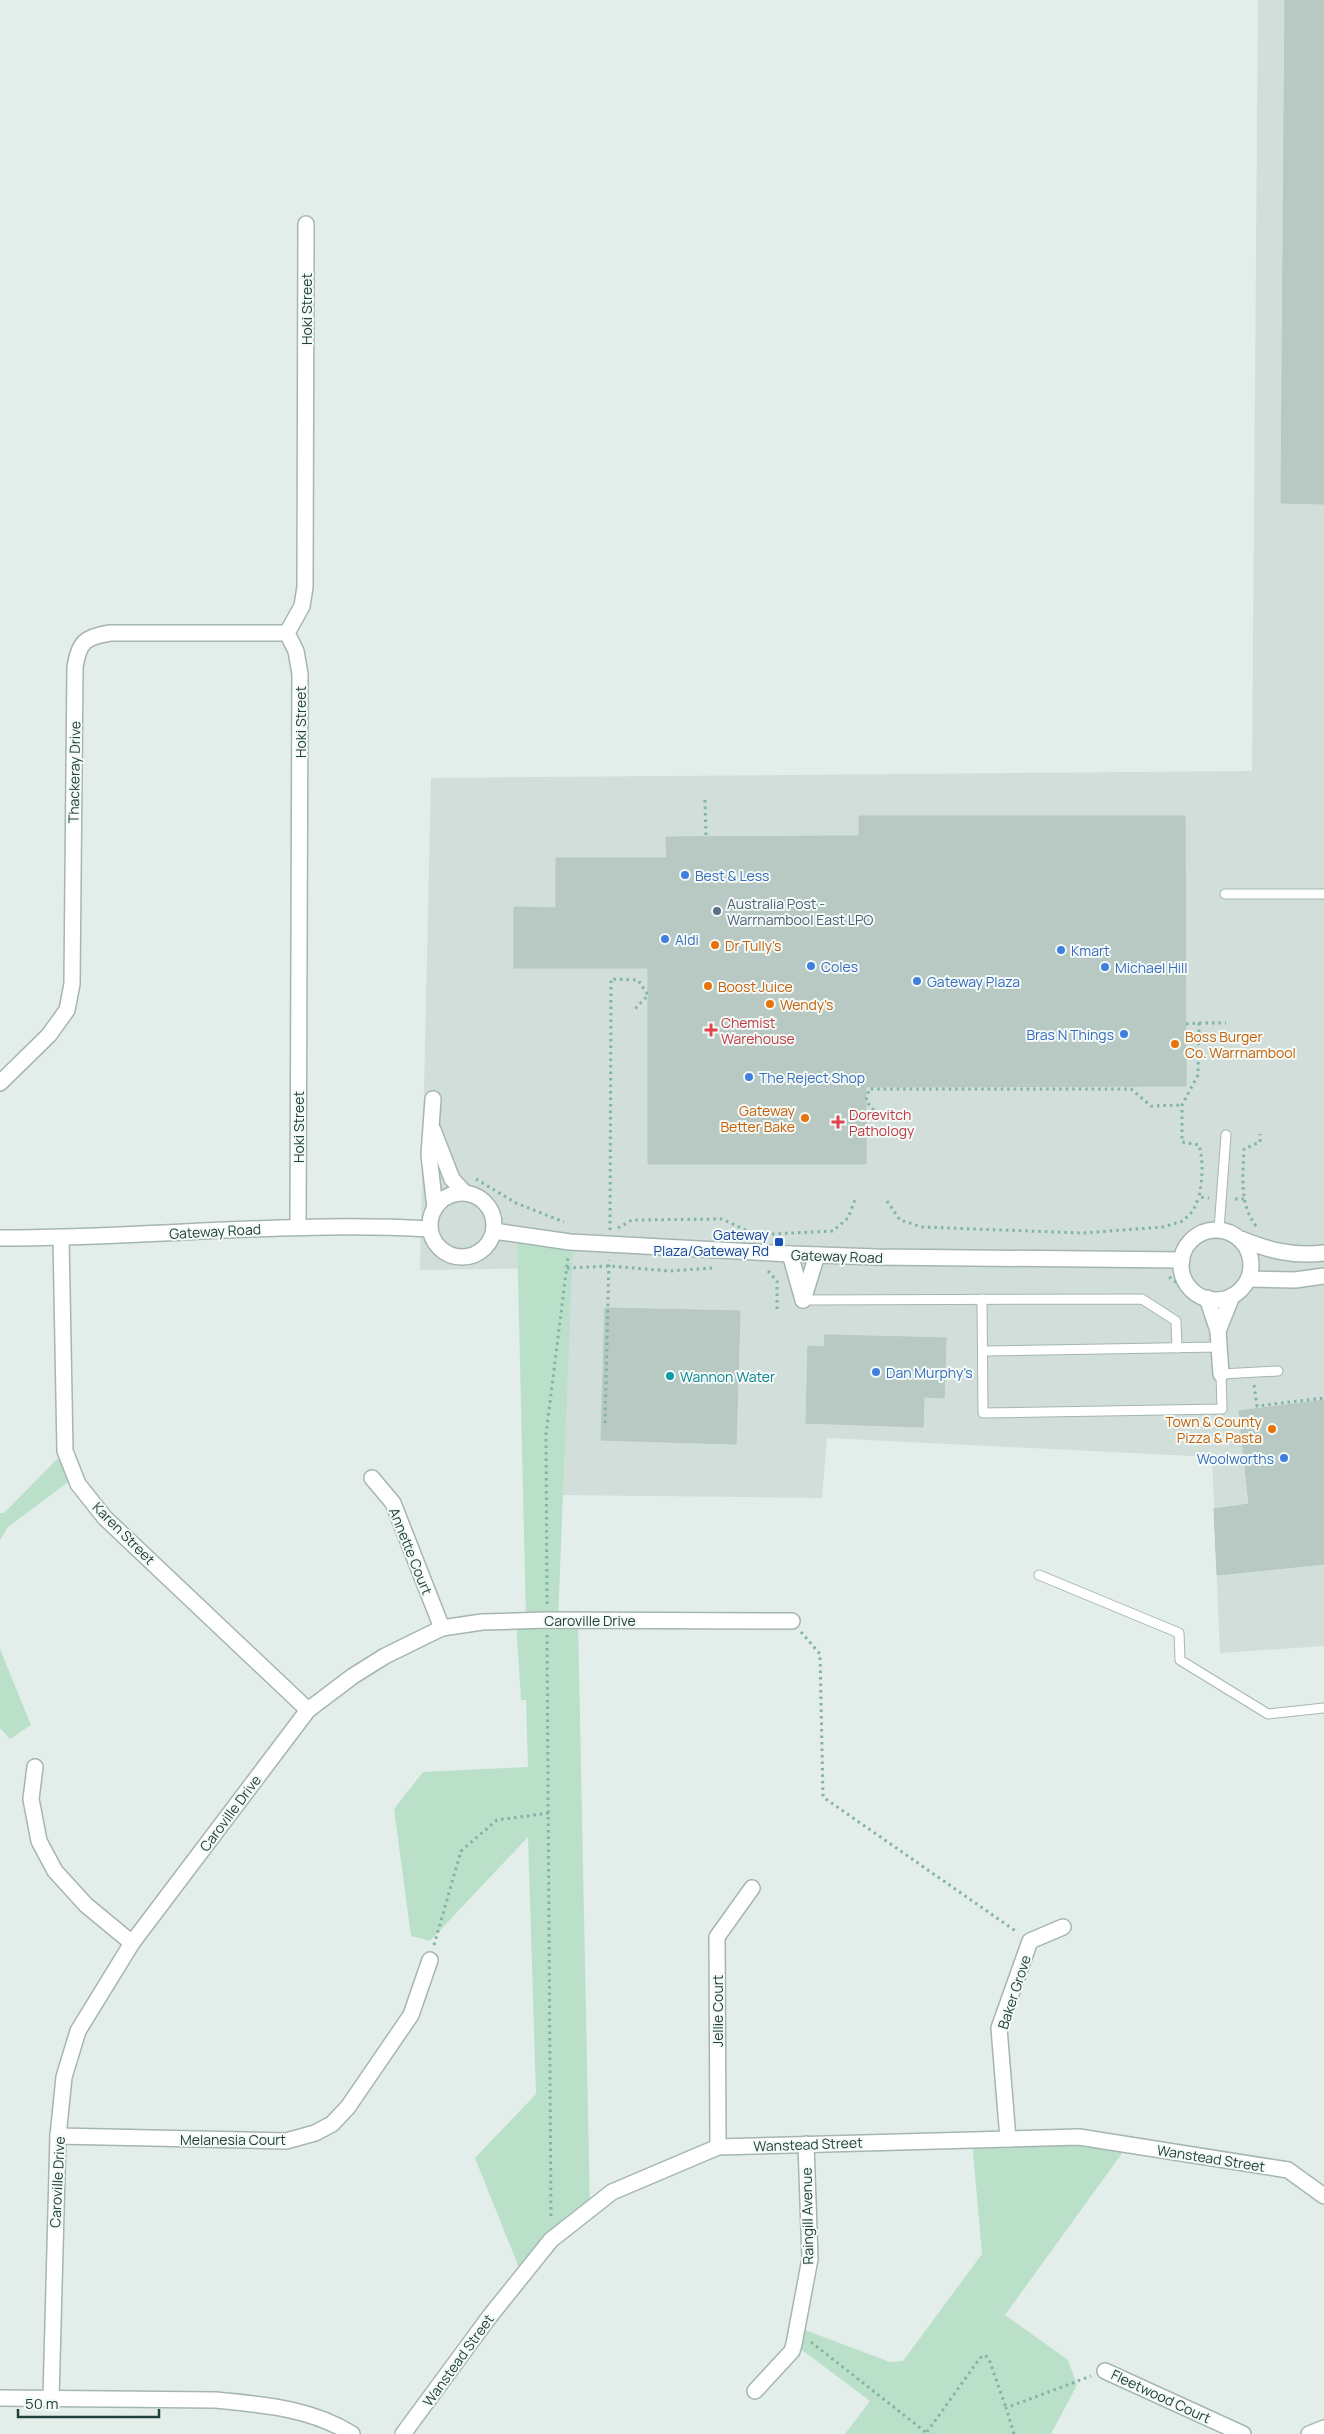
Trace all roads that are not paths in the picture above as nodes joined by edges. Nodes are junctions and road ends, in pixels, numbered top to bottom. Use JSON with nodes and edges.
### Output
{"nodes":[{"id":1,"x":306,"y":224,"type":"dead end"},
{"id":2,"x":287,"y":633,"type":"junction"},
{"id":3,"x":1225,"y":894,"type":"dead end"},
{"id":4,"x":1324,"y":894,"type":"edge"},
{"id":5,"x":0,"y":1083,"type":"edge"},
{"id":6,"x":433,"y":1099,"type":"dead end"},
{"id":7,"x":430,"y":1124,"type":"junction"},
{"id":8,"x":1226,"y":1135,"type":"dead end"},
{"id":9,"x":464,"y":1192,"type":"junction"},
{"id":10,"x":435,"y":1208,"type":"junction"},
{"id":11,"x":298,"y":1227,"type":"junction"},
{"id":12,"x":430,"y":1229,"type":"junction"},
{"id":13,"x":1219,"y":1229,"type":"junction"},
{"id":14,"x":494,"y":1231,"type":"junction"},
{"id":15,"x":0,"y":1238,"type":"edge"},
{"id":16,"x":61,"y":1238,"type":"junction"},
{"id":17,"x":1240,"y":1239,"type":"junction"},
{"id":18,"x":1324,"y":1253,"type":"edge"},
{"id":19,"x":790,"y":1254,"type":"junction"},
{"id":20,"x":818,"y":1255,"type":"junction"},
{"id":21,"x":1182,"y":1260,"type":"junction"},
{"id":22,"x":1324,"y":1276,"type":"edge"},
{"id":23,"x":1249,"y":1279,"type":"junction"},
{"id":24,"x":1232,"y":1296,"type":"junction"},
{"id":25,"x":1207,"y":1298,"type":"junction"},
{"id":26,"x":982,"y":1299,"type":"junction"},
{"id":27,"x":803,"y":1300,"type":"junction"},
{"id":28,"x":1218,"y":1331,"type":"junction"},
{"id":29,"x":1219,"y":1347,"type":"junction"},
{"id":30,"x":1177,"y":1348,"type":"junction"},
{"id":31,"x":983,"y":1351,"type":"junction"},
{"id":32,"x":1278,"y":1371,"type":"dead end"},
{"id":33,"x":1221,"y":1374,"type":"junction"},
{"id":34,"x":372,"y":1478,"type":"dead end"},
{"id":35,"x":1039,"y":1575,"type":"dead end"},
{"id":36,"x":792,"y":1621,"type":"road end"},
{"id":37,"x":442,"y":1628,"type":"junction"},
{"id":38,"x":1324,"y":1708,"type":"edge"},
{"id":39,"x":308,"y":1710,"type":"junction"},
{"id":40,"x":35,"y":1767,"type":"dead end"},
{"id":41,"x":752,"y":1888,"type":"dead end"},
{"id":42,"x":1063,"y":1927,"type":"dead end"},
{"id":43,"x":132,"y":1943,"type":"junction"},
{"id":44,"x":430,"y":1960,"type":"road end"},
{"id":45,"x":58,"y":2136,"type":"junction"},
{"id":46,"x":1008,"y":2139,"type":"junction"},
{"id":47,"x":806,"y":2144,"type":"junction"},
{"id":48,"x":718,"y":2147,"type":"junction"},
{"id":49,"x":1324,"y":2196,"type":"edge"},
{"id":50,"x":1105,"y":2371,"type":"road end"},
{"id":51,"x":755,"y":2390,"type":"dead end"},
{"id":52,"x":0,"y":2398,"type":"edge"},
{"id":53,"x":51,"y":2399,"type":"junction"},
{"id":54,"x":1324,"y":2428,"type":"edge"},
{"id":55,"x":352,"y":2434,"type":"edge"},
{"id":56,"x":403,"y":2434,"type":"edge"},
{"id":57,"x":1243,"y":2434,"type":"edge"},
{"id":58,"x":1309,"y":2434,"type":"edge"}],
"edges":[{"from":1,"to":2,"type":"street","name":"Hoki Street"},
{"from":2,"to":5,"type":"street","name":"Thackeray Drive"},
{"from":2,"to":11,"type":"street","name":"Hoki Street"},
{"from":3,"to":4,"type":"lane"},
{"from":6,"to":7,"type":"street"},
{"from":7,"to":9,"type":"street"},
{"from":7,"to":10,"type":"street"},
{"from":8,"to":13,"type":"lane"},
{"from":9,"to":10,"type":"street"},
{"from":9,"to":14,"type":"street"},
{"from":10,"to":12,"type":"street"},
{"from":11,"to":12,"type":"street","name":"Gateway Road"},
{"from":11,"to":16,"type":"street","name":"Gateway Road"},
{"from":12,"to":14,"type":"street"},
{"from":13,"to":17,"type":"street"},
{"from":13,"to":21,"type":"street"},
{"from":14,"to":19,"type":"street","name":"Gateway Road"},
{"from":15,"to":16,"type":"street","name":"Gateway Road"},
{"from":16,"to":39,"type":"street","name":"Karen Street"},
{"from":17,"to":18,"type":"street"},
{"from":17,"to":23,"type":"street"},
{"from":19,"to":20,"type":"street","name":"Gateway Road"},
{"from":19,"to":27,"type":"street"},
{"from":20,"to":21,"type":"street","name":"Gateway Road"},
{"from":20,"to":27,"type":"street"},
{"from":21,"to":25,"type":"street"},
{"from":22,"to":23,"type":"street"},
{"from":23,"to":24,"type":"street"},
{"from":24,"to":25,"type":"street"},
{"from":24,"to":28,"type":"street"},
{"from":25,"to":28,"type":"street"},
{"from":26,"to":27,"type":"lane"},
{"from":26,"to":30,"type":"lane"},
{"from":26,"to":31,"type":"lane"},
{"from":28,"to":29,"type":"street"},
{"from":29,"to":30,"type":"lane"},
{"from":29,"to":33,"type":"street"},
{"from":30,"to":31,"type":"lane"},
{"from":31,"to":33,"type":"lane"},
{"from":32,"to":33,"type":"lane"},
{"from":34,"to":37,"type":"street","name":"Annette Court"},
{"from":35,"to":38,"type":"lane"},
{"from":36,"to":37,"type":"street","name":"Caroville Drive"},
{"from":37,"to":39,"type":"street","name":"Caroville Drive"},
{"from":39,"to":43,"type":"street","name":"Caroville Drive"},
{"from":40,"to":43,"type":"street"},
{"from":41,"to":48,"type":"street","name":"Jellie Court"},
{"from":42,"to":46,"type":"street","name":"Baker Grove"},
{"from":43,"to":45,"type":"street","name":"Caroville Drive"},
{"from":44,"to":45,"type":"street","name":"Melanesia Court"},
{"from":45,"to":53,"type":"street","name":"Caroville Drive"},
{"from":46,"to":47,"type":"street","name":"Wanstead Street"},
{"from":46,"to":49,"type":"street","name":"Wanstead Street"},
{"from":47,"to":48,"type":"street","name":"Wanstead Street"},
{"from":47,"to":51,"type":"street","name":"Raingill Avenue"},
{"from":48,"to":56,"type":"street","name":"Wanstead Street"},
{"from":50,"to":57,"type":"street","name":"Fleetwood Court"},
{"from":52,"to":53,"type":"street"},
{"from":53,"to":55,"type":"street"},
{"from":54,"to":58,"type":"street"}]}
